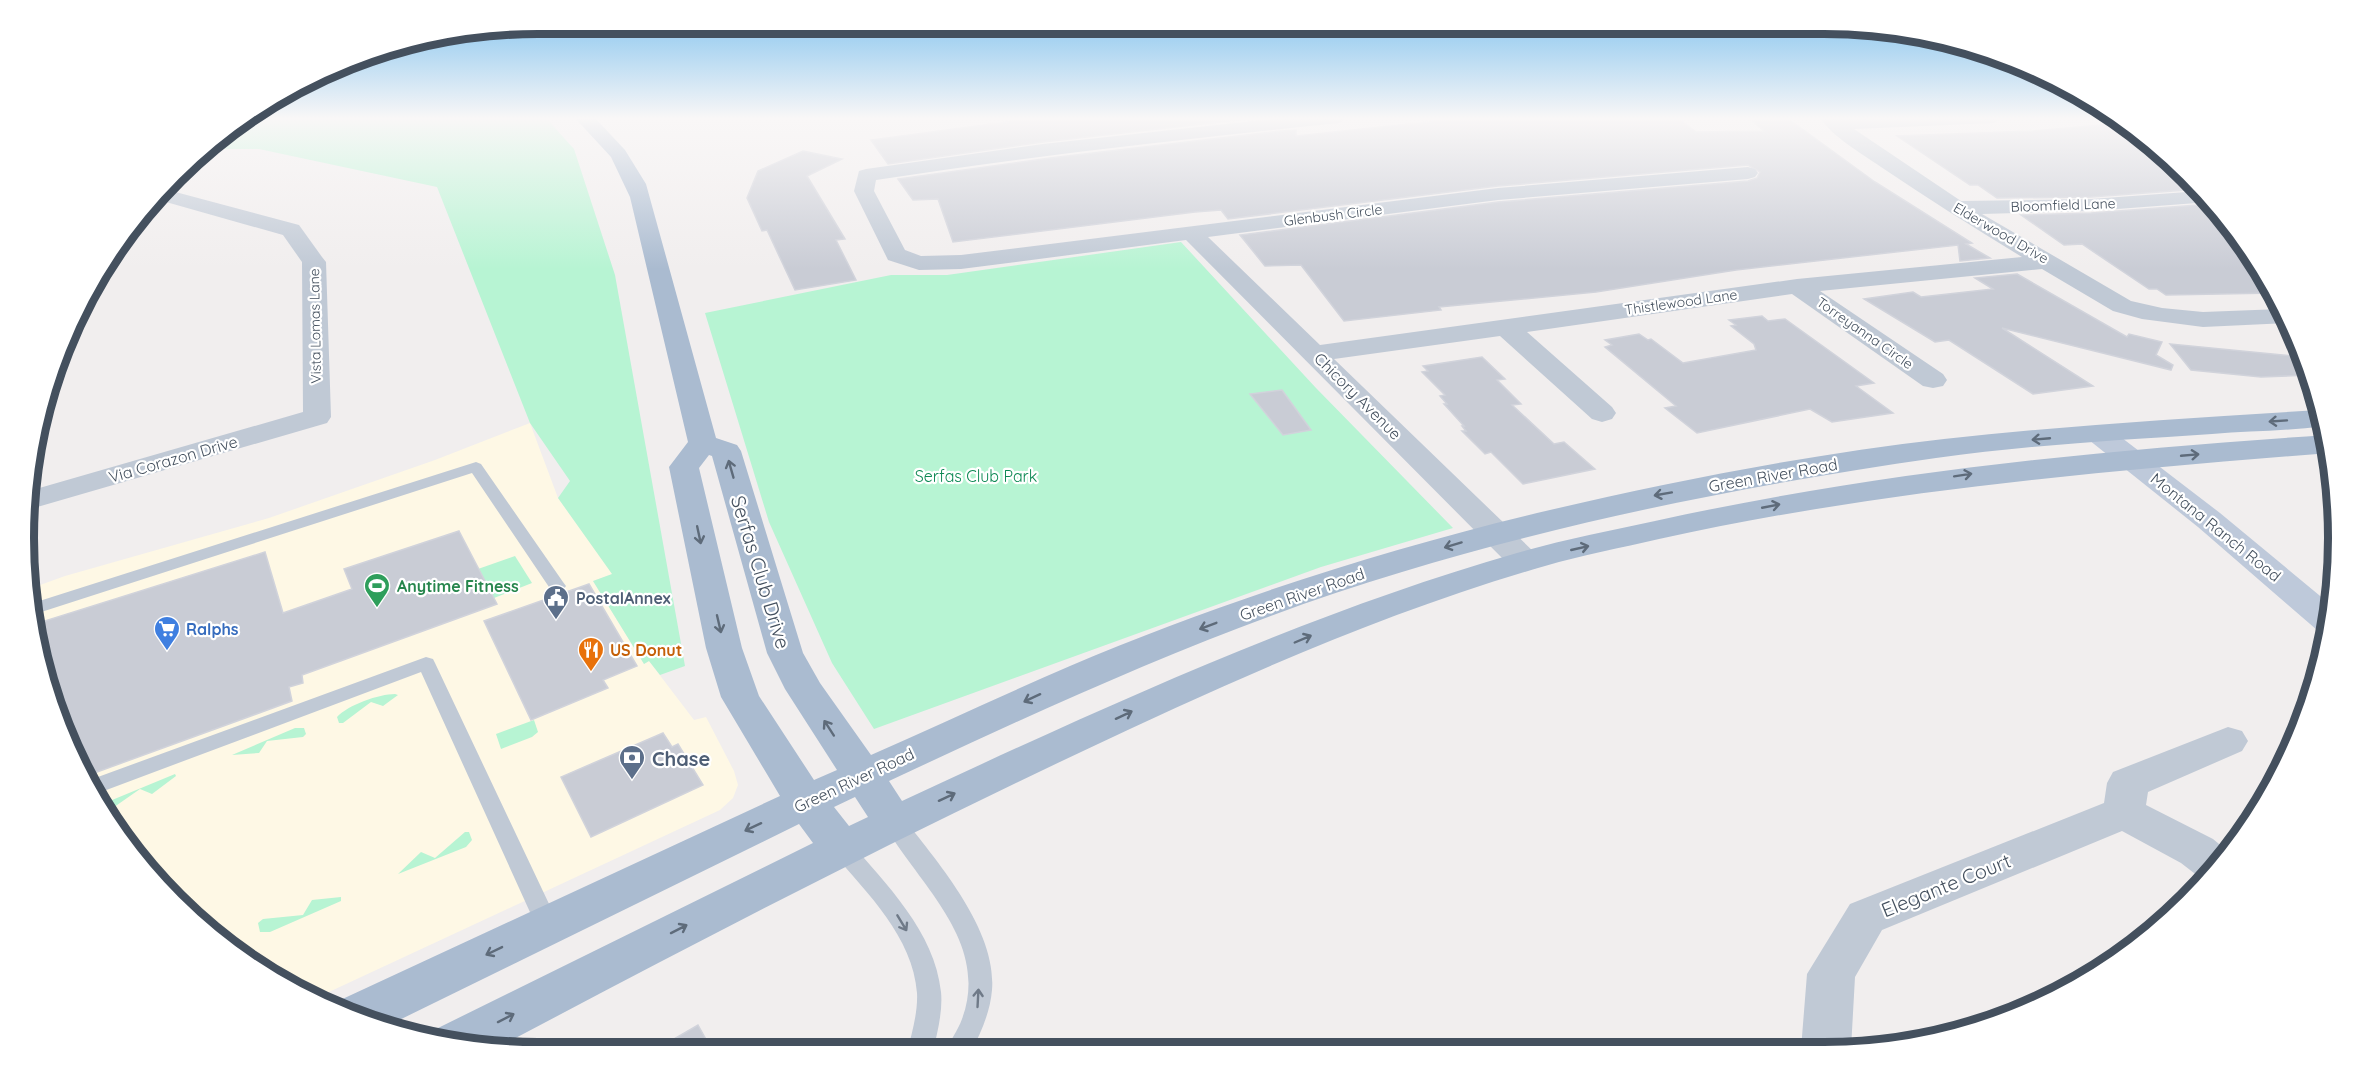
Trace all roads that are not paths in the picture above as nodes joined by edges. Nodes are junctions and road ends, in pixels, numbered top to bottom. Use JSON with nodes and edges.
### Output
{"nodes":[{"id":1,"x":630,"y":168,"type":"edge"},
{"id":2,"x":912,"y":168,"type":"edge"},
{"id":3,"x":1899,"y":168,"type":"edge"},
{"id":4,"x":1748,"y":173,"type":"dead end"},
{"id":5,"x":169,"y":196,"type":"edge"},
{"id":6,"x":2194,"y":198,"type":"edge"},
{"id":7,"x":1956,"y":208,"type":"junction"},
{"id":8,"x":1190,"y":232,"type":"junction"},
{"id":9,"x":2049,"y":261,"type":"junction"},
{"id":10,"x":1797,"y":286,"type":"junction"},
{"id":11,"x":2276,"y":316,"type":"edge"},
{"id":12,"x":1506,"y":327,"type":"junction"},
{"id":13,"x":1315,"y":354,"type":"junction"},
{"id":14,"x":1933,"y":380,"type":"dead end"},
{"id":15,"x":1602,"y":413,"type":"dead end"},
{"id":16,"x":317,"y":417,"type":"joint"},
{"id":17,"x":2313,"y":419,"type":"edge"},
{"id":18,"x":2099,"y":434,"type":"junction"},
{"id":19,"x":703,"y":443,"type":"junction"},
{"id":20,"x":2319,"y":445,"type":"edge"},
{"id":21,"x":2131,"y":459,"type":"junction"},
{"id":22,"x":37,"y":498,"type":"edge"},
{"id":23,"x":1495,"y":533,"type":"junction"},
{"id":24,"x":1524,"y":561,"type":"junction"},
{"id":25,"x":557,"y":586,"type":"dead end"},
{"id":26,"x":39,"y":607,"type":"edge"},
{"id":27,"x":2321,"y":614,"type":"edge"},
{"id":28,"x":2228,"y":741,"type":"dead end"},
{"id":29,"x":862,"y":776,"type":"junction"},
{"id":30,"x":99,"y":785,"type":"edge"},
{"id":31,"x":806,"y":802,"type":"junction"},
{"id":32,"x":2124,"y":813,"type":"junction"},
{"id":33,"x":894,"y":822,"type":"junction"},
{"id":34,"x":841,"y":847,"type":"junction"},
{"id":35,"x":2210,"y":862,"type":"edge"},
{"id":36,"x":547,"y":925,"type":"junction"},
{"id":37,"x":366,"y":1012,"type":"edge"},
{"id":38,"x":469,"y":1037,"type":"edge"},
{"id":39,"x":922,"y":1042,"type":"edge"},
{"id":40,"x":962,"y":1042,"type":"edge"},
{"id":41,"x":1826,"y":1042,"type":"edge"}],
"edges":[{"from":1,"to":19,"type":"main road"},
{"from":2,"to":8,"type":"street","name":"Glenbush Circle"},
{"from":3,"to":7,"type":"street","name":"Elderwood Drive"},
{"from":4,"to":8,"type":"street","name":"Glenbush Circle"},
{"from":5,"to":16,"type":"street","name":"Vista Lomas Lane"},
{"from":6,"to":7,"type":"street","name":"Bloomfield Lane"},
{"from":7,"to":9,"type":"street","name":"Elderwood Drive"},
{"from":8,"to":13,"type":"street","name":"Chicory Avenue"},
{"from":9,"to":10,"type":"street","name":"Thistlewood Lane"},
{"from":9,"to":11,"type":"street","name":"Elderwood Drive"},
{"from":10,"to":12,"type":"street","name":"Thistlewood Lane"},
{"from":10,"to":14,"type":"street","name":"Torreyanna Circle"},
{"from":12,"to":13,"type":"street","name":"Thistlewood Lane"},
{"from":12,"to":15,"type":"street"},
{"from":13,"to":23,"type":"street","name":"Chicory Avenue"},
{"from":16,"to":22,"type":"street","name":"Via Corazon Drive"},
{"from":17,"to":18,"type":"main road","name":"Green River Road","one_way":true},
{"from":18,"to":21,"type":"street","name":"Montana Ranch Road"},
{"from":18,"to":23,"type":"main road","name":"Green River Road","one_way":true},
{"from":29,"to":19,"type":"main road","name":"Serfas Club Drive","one_way":true},
{"from":19,"to":31,"type":"main road","one_way":true},
{"from":21,"to":20,"type":"main road","name":"Green River Road","one_way":true},
{"from":24,"to":21,"type":"main road","name":"Green River Road","one_way":true},
{"from":21,"to":27,"type":"street","name":"Montana Ranch Road"},
{"from":23,"to":24,"type":"street","name":"Chicory Avenue"},
{"from":23,"to":29,"type":"main road","name":"Green River Road","one_way":true},
{"from":33,"to":24,"type":"main road","name":"Green River Road","one_way":true},
{"from":25,"to":26,"type":"lane"},
{"from":28,"to":32,"type":"street"},
{"from":29,"to":31,"type":"main road","name":"Green River Road"},
{"from":29,"to":33,"type":"main road","name":"Serfas Club Drive"},
{"from":30,"to":36,"type":"lane"},
{"from":31,"to":34,"type":"main road"},
{"from":31,"to":36,"type":"main road","name":"Green River Road","one_way":true},
{"from":32,"to":35,"type":"street"},
{"from":32,"to":41,"type":"street","name":"Elegante Court"},
{"from":33,"to":34,"type":"main road","name":"Green River Road"},
{"from":40,"to":33,"type":"lane","name":"Serfas Club Drive","one_way":true},
{"from":38,"to":34,"type":"main road","name":"Green River Road","one_way":true},
{"from":34,"to":39,"type":"lane","one_way":true},
{"from":36,"to":37,"type":"main road","name":"Green River Road","one_way":true}]}
